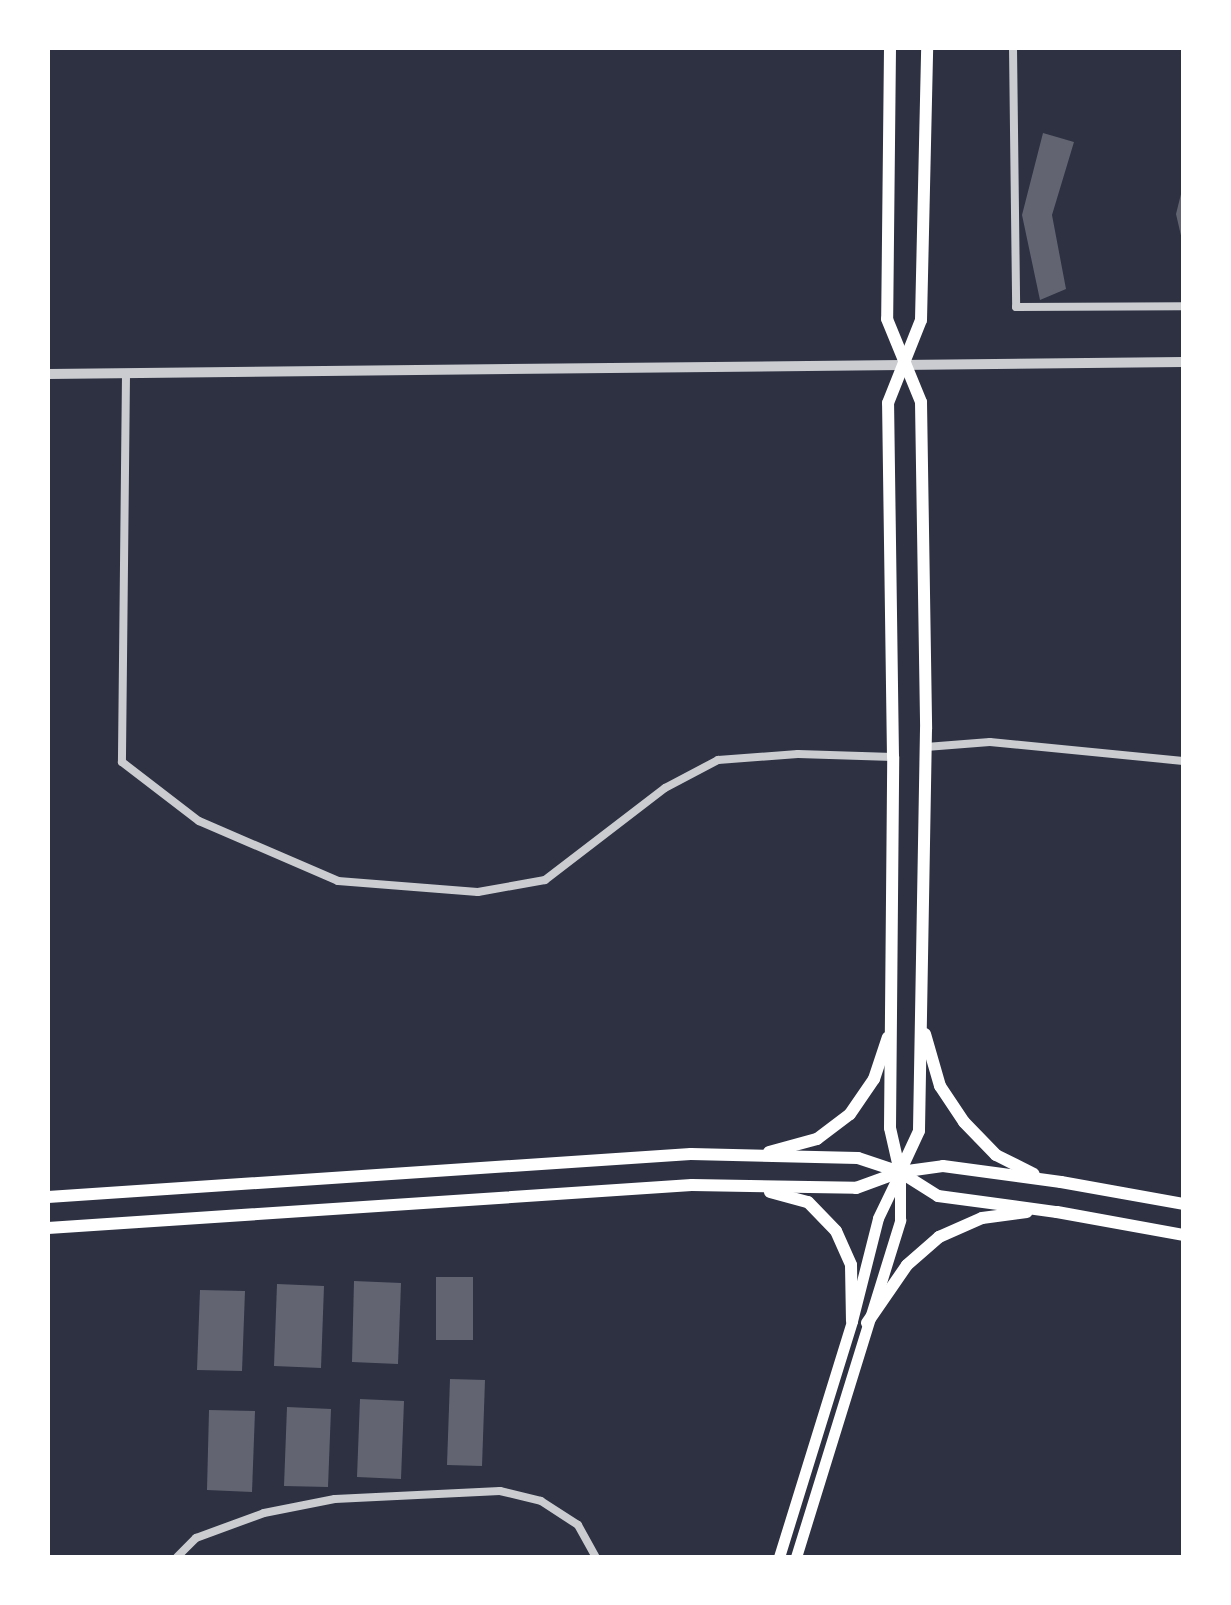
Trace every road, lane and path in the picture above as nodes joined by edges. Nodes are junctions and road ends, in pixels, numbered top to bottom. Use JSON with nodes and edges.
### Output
{"nodes":[{"id":1,"x":890,"y":48,"type":"edge"},
{"id":2,"x":927,"y":48,"type":"edge"},
{"id":3,"x":1013,"y":48,"type":"edge"},
{"id":4,"x":1183,"y":306,"type":"edge"},
{"id":5,"x":1183,"y":362,"type":"edge"},
{"id":6,"x":906,"y":363,"type":"junction"},
{"id":7,"x":48,"y":374,"type":"edge"},
{"id":8,"x":126,"y":374,"type":"junction"},
{"id":9,"x":926,"y":747,"type":"junction"},
{"id":10,"x":893,"y":757,"type":"junction"},
{"id":11,"x":1183,"y":761,"type":"edge"},
{"id":12,"x":893,"y":1023,"type":"junction"},
{"id":13,"x":922,"y":1023,"type":"junction"},
{"id":14,"x":757,"y":1156,"type":"junction"},
{"id":15,"x":900,"y":1172,"type":"junction"},
{"id":16,"x":1044,"y":1180,"type":"junction"},
{"id":17,"x":747,"y":1186,"type":"junction"},
{"id":18,"x":48,"y":1197,"type":"edge"},
{"id":19,"x":1183,"y":1204,"type":"edge"},
{"id":20,"x":1045,"y":1210,"type":"junction"},
{"id":21,"x":48,"y":1228,"type":"edge"},
{"id":22,"x":1183,"y":1235,"type":"edge"},
{"id":23,"x":852,"y":1321,"type":"junction"},
{"id":24,"x":867,"y":1323,"type":"junction"},
{"id":25,"x":177,"y":1557,"type":"edge"},
{"id":26,"x":596,"y":1557,"type":"edge"},
{"id":27,"x":779,"y":1557,"type":"edge"},
{"id":28,"x":796,"y":1557,"type":"edge"}],
"edges":[{"from":1,"to":6,"type":"main road"},
{"from":2,"to":6,"type":"main road"},
{"from":3,"to":4,"type":"street"},
{"from":5,"to":6,"type":"street"},
{"from":6,"to":8,"type":"street"},
{"from":6,"to":9,"type":"main road"},
{"from":6,"to":10,"type":"main road"},
{"from":7,"to":8,"type":"street"},
{"from":8,"to":10,"type":"street"},
{"from":9,"to":11,"type":"street"},
{"from":9,"to":13,"type":"main road"},
{"from":10,"to":12,"type":"main road"},
{"from":12,"to":14,"type":"main road"},
{"from":12,"to":15,"type":"main road"},
{"from":13,"to":15,"type":"main road"},
{"from":13,"to":16,"type":"main road"},
{"from":14,"to":15,"type":"main road"},
{"from":14,"to":18,"type":"main road"},
{"from":15,"to":16,"type":"main road"},
{"from":15,"to":17,"type":"main road"},
{"from":15,"to":20,"type":"main road"},
{"from":15,"to":23,"type":"main road"},
{"from":15,"to":24,"type":"main road"},
{"from":16,"to":19,"type":"main road"},
{"from":17,"to":21,"type":"main road"},
{"from":17,"to":23,"type":"main road"},
{"from":20,"to":22,"type":"main road"},
{"from":20,"to":24,"type":"main road"},
{"from":23,"to":27,"type":"main road"},
{"from":24,"to":28,"type":"main road"},
{"from":25,"to":26,"type":"street"}]}
